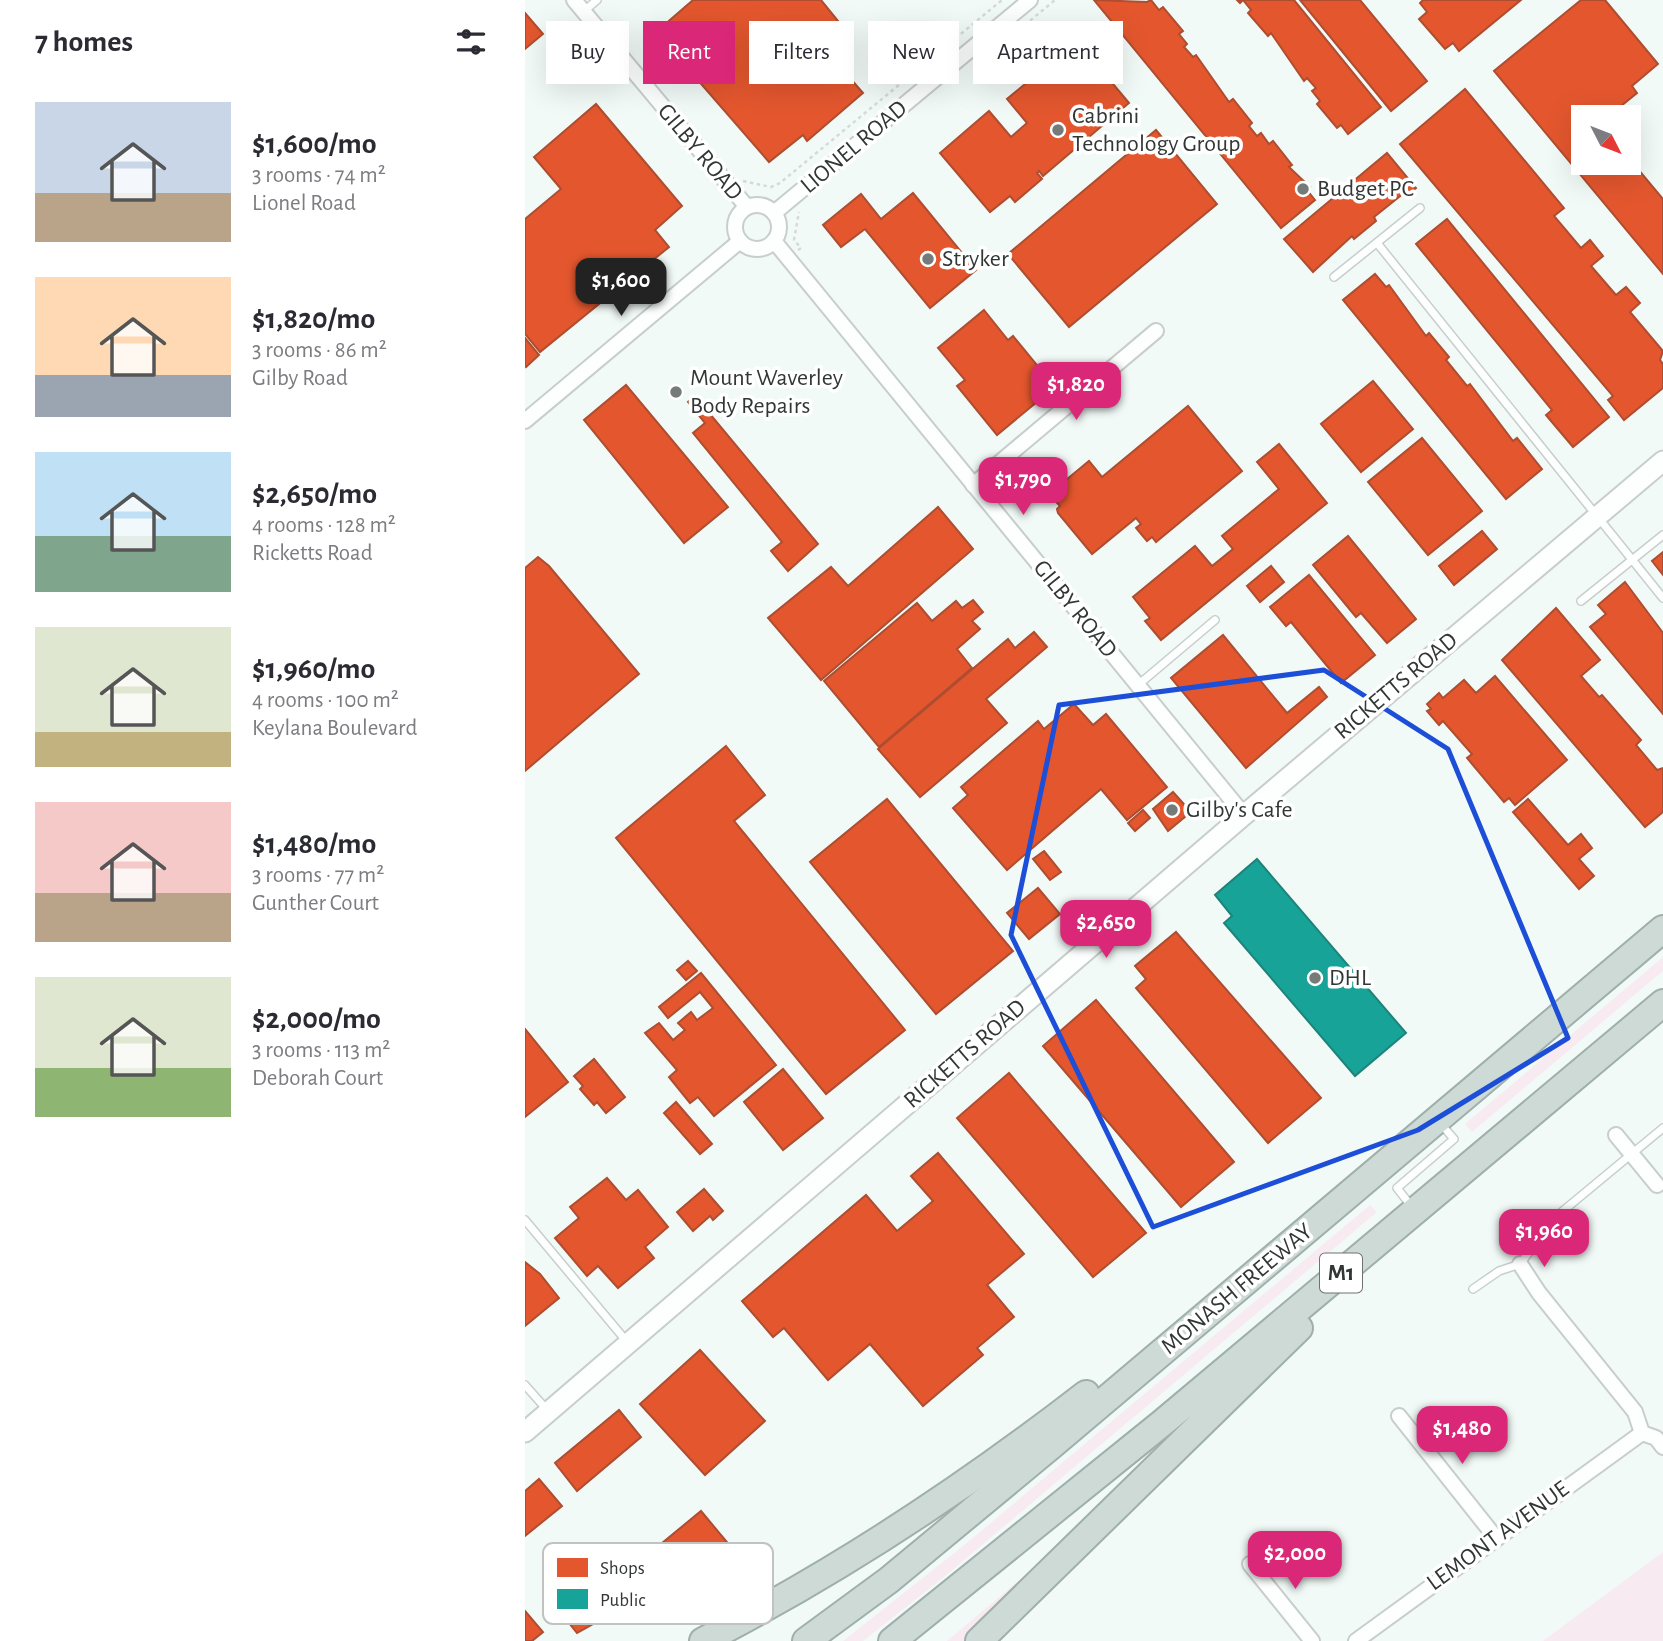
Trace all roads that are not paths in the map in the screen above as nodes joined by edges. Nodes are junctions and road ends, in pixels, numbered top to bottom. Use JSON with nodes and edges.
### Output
{"nodes":[{"id":1,"x":573,"y":0,"type":"edge"},
{"id":2,"x":597,"y":0,"type":"edge"},
{"id":3,"x":1030,"y":0,"type":"edge"},
{"id":4,"x":583,"y":12,"type":"junction"},
{"id":5,"x":747,"y":208,"type":"junction"},
{"id":6,"x":1420,"y":208,"type":"dead end"},
{"id":7,"x":774,"y":213,"type":"junction"},
{"id":8,"x":774,"y":241,"type":"junction"},
{"id":9,"x":740,"y":242,"type":"junction"},
{"id":10,"x":1377,"y":243,"type":"junction"},
{"id":11,"x":1334,"y":277,"type":"dead end"},
{"id":12,"x":1156,"y":331,"type":"dead end"},
{"id":13,"x":525,"y":421,"type":"edge"},
{"id":14,"x":1663,"y":461,"type":"edge"},
{"id":15,"x":973,"y":485,"type":"junction"},
{"id":16,"x":1597,"y":517,"type":"junction"},
{"id":17,"x":1663,"y":535,"type":"edge"},
{"id":18,"x":1632,"y":560,"type":"junction"},
{"id":19,"x":1663,"y":598,"type":"edge"},
{"id":20,"x":1581,"y":601,"type":"dead end"},
{"id":21,"x":1215,"y":620,"type":"dead end"},
{"id":22,"x":1138,"y":686,"type":"junction"},
{"id":23,"x":1244,"y":815,"type":"junction"},
{"id":24,"x":1663,"y":929,"type":"edge"},
{"id":25,"x":1663,"y":1003,"type":"edge"},
{"id":26,"x":1438,"y":1119,"type":"junction"},
{"id":27,"x":1663,"y":1128,"type":"edge"},
{"id":28,"x":1616,"y":1135,"type":"dead end"},
{"id":29,"x":1632,"y":1154,"type":"junction"},
{"id":30,"x":1456,"y":1176,"type":"junction"},
{"id":31,"x":1657,"y":1185,"type":"dead end"},
{"id":32,"x":1415,"y":1210,"type":"junction"},
{"id":33,"x":525,"y":1220,"type":"edge"},
{"id":34,"x":1520,"y":1264,"type":"junction"},
{"id":35,"x":1473,"y":1289,"type":"dead end"},
{"id":36,"x":628,"y":1343,"type":"junction"},
{"id":37,"x":525,"y":1385,"type":"edge"},
{"id":38,"x":548,"y":1412,"type":"junction"},
{"id":39,"x":1399,"y":1416,"type":"dead end"},
{"id":40,"x":525,"y":1432,"type":"edge"},
{"id":41,"x":1642,"y":1433,"type":"junction"},
{"id":42,"x":1663,"y":1447,"type":"edge"},
{"id":43,"x":1496,"y":1538,"type":"junction"},
{"id":44,"x":1250,"y":1564,"type":"dead end"},
{"id":45,"x":773,"y":1604,"type":"edge"},
{"id":46,"x":735,"y":1624,"type":"edge"},
{"id":47,"x":703,"y":1641,"type":"edge"},
{"id":48,"x":806,"y":1641,"type":"edge"},
{"id":49,"x":892,"y":1641,"type":"edge"},
{"id":50,"x":979,"y":1641,"type":"edge"},
{"id":51,"x":1312,"y":1641,"type":"edge"},
{"id":52,"x":1356,"y":1641,"type":"edge"}],
"edges":[{"from":1,"to":4,"type":"street","name":"GILBY ROAD"},
{"from":2,"to":4,"type":"lane"},
{"from":3,"to":7,"type":"street","name":"LIONEL ROAD"},
{"from":4,"to":5,"type":"street","name":"GILBY ROAD"},
{"from":5,"to":7,"type":"street"},
{"from":5,"to":9,"type":"street"},
{"from":6,"to":10,"type":"lane"},
{"from":7,"to":8,"type":"street"},
{"from":8,"to":9,"type":"street"},
{"from":8,"to":15,"type":"street","name":"GILBY ROAD"},
{"from":9,"to":13,"type":"street"},
{"from":10,"to":11,"type":"lane"},
{"from":10,"to":16,"type":"lane"},
{"from":12,"to":15,"type":"street"},
{"from":14,"to":16,"type":"street","name":"RICKETTS ROAD"},
{"from":15,"to":22,"type":"street","name":"GILBY ROAD"},
{"from":16,"to":18,"type":"lane"},
{"from":16,"to":23,"type":"street","name":"RICKETTS ROAD"},
{"from":17,"to":18,"type":"lane"},
{"from":18,"to":19,"type":"lane"},
{"from":18,"to":20,"type":"lane"},
{"from":21,"to":22,"type":"lane"},
{"from":22,"to":23,"type":"street","name":"GILBY ROAD"},
{"from":23,"to":36,"type":"street","name":"RICKETTS ROAD"},
{"from":24,"to":26,"type":"highway","name":"MONASH FREEWAY","number":"M1"},
{"from":25,"to":30,"type":"highway","number":"M1"},
{"from":26,"to":32,"type":"lane"},
{"from":26,"to":45,"type":"highway"},
{"from":26,"to":48,"type":"highway","name":"MONASH FREEWAY","number":"M1"},
{"from":27,"to":29,"type":"lane"},
{"from":28,"to":29,"type":"street"},
{"from":29,"to":31,"type":"street"},
{"from":29,"to":34,"type":"lane"},
{"from":30,"to":32,"type":"highway","number":"M1"},
{"from":30,"to":50,"type":"highway"},
{"from":32,"to":49,"type":"highway","number":"M1"},
{"from":33,"to":36,"type":"lane"},
{"from":34,"to":35,"type":"lane"},
{"from":34,"to":41,"type":"street"},
{"from":36,"to":38,"type":"street","name":"RICKETTS ROAD"},
{"from":37,"to":38,"type":"lane"},
{"from":38,"to":40,"type":"street","name":"RICKETTS ROAD"},
{"from":39,"to":43,"type":"street"},
{"from":41,"to":42,"type":"street"},
{"from":41,"to":43,"type":"street","name":"LEMONT AVENUE"},
{"from":43,"to":52,"type":"street","name":"LEMONT AVENUE"},
{"from":44,"to":51,"type":"street"},
{"from":46,"to":47,"type":"highway"}]}
